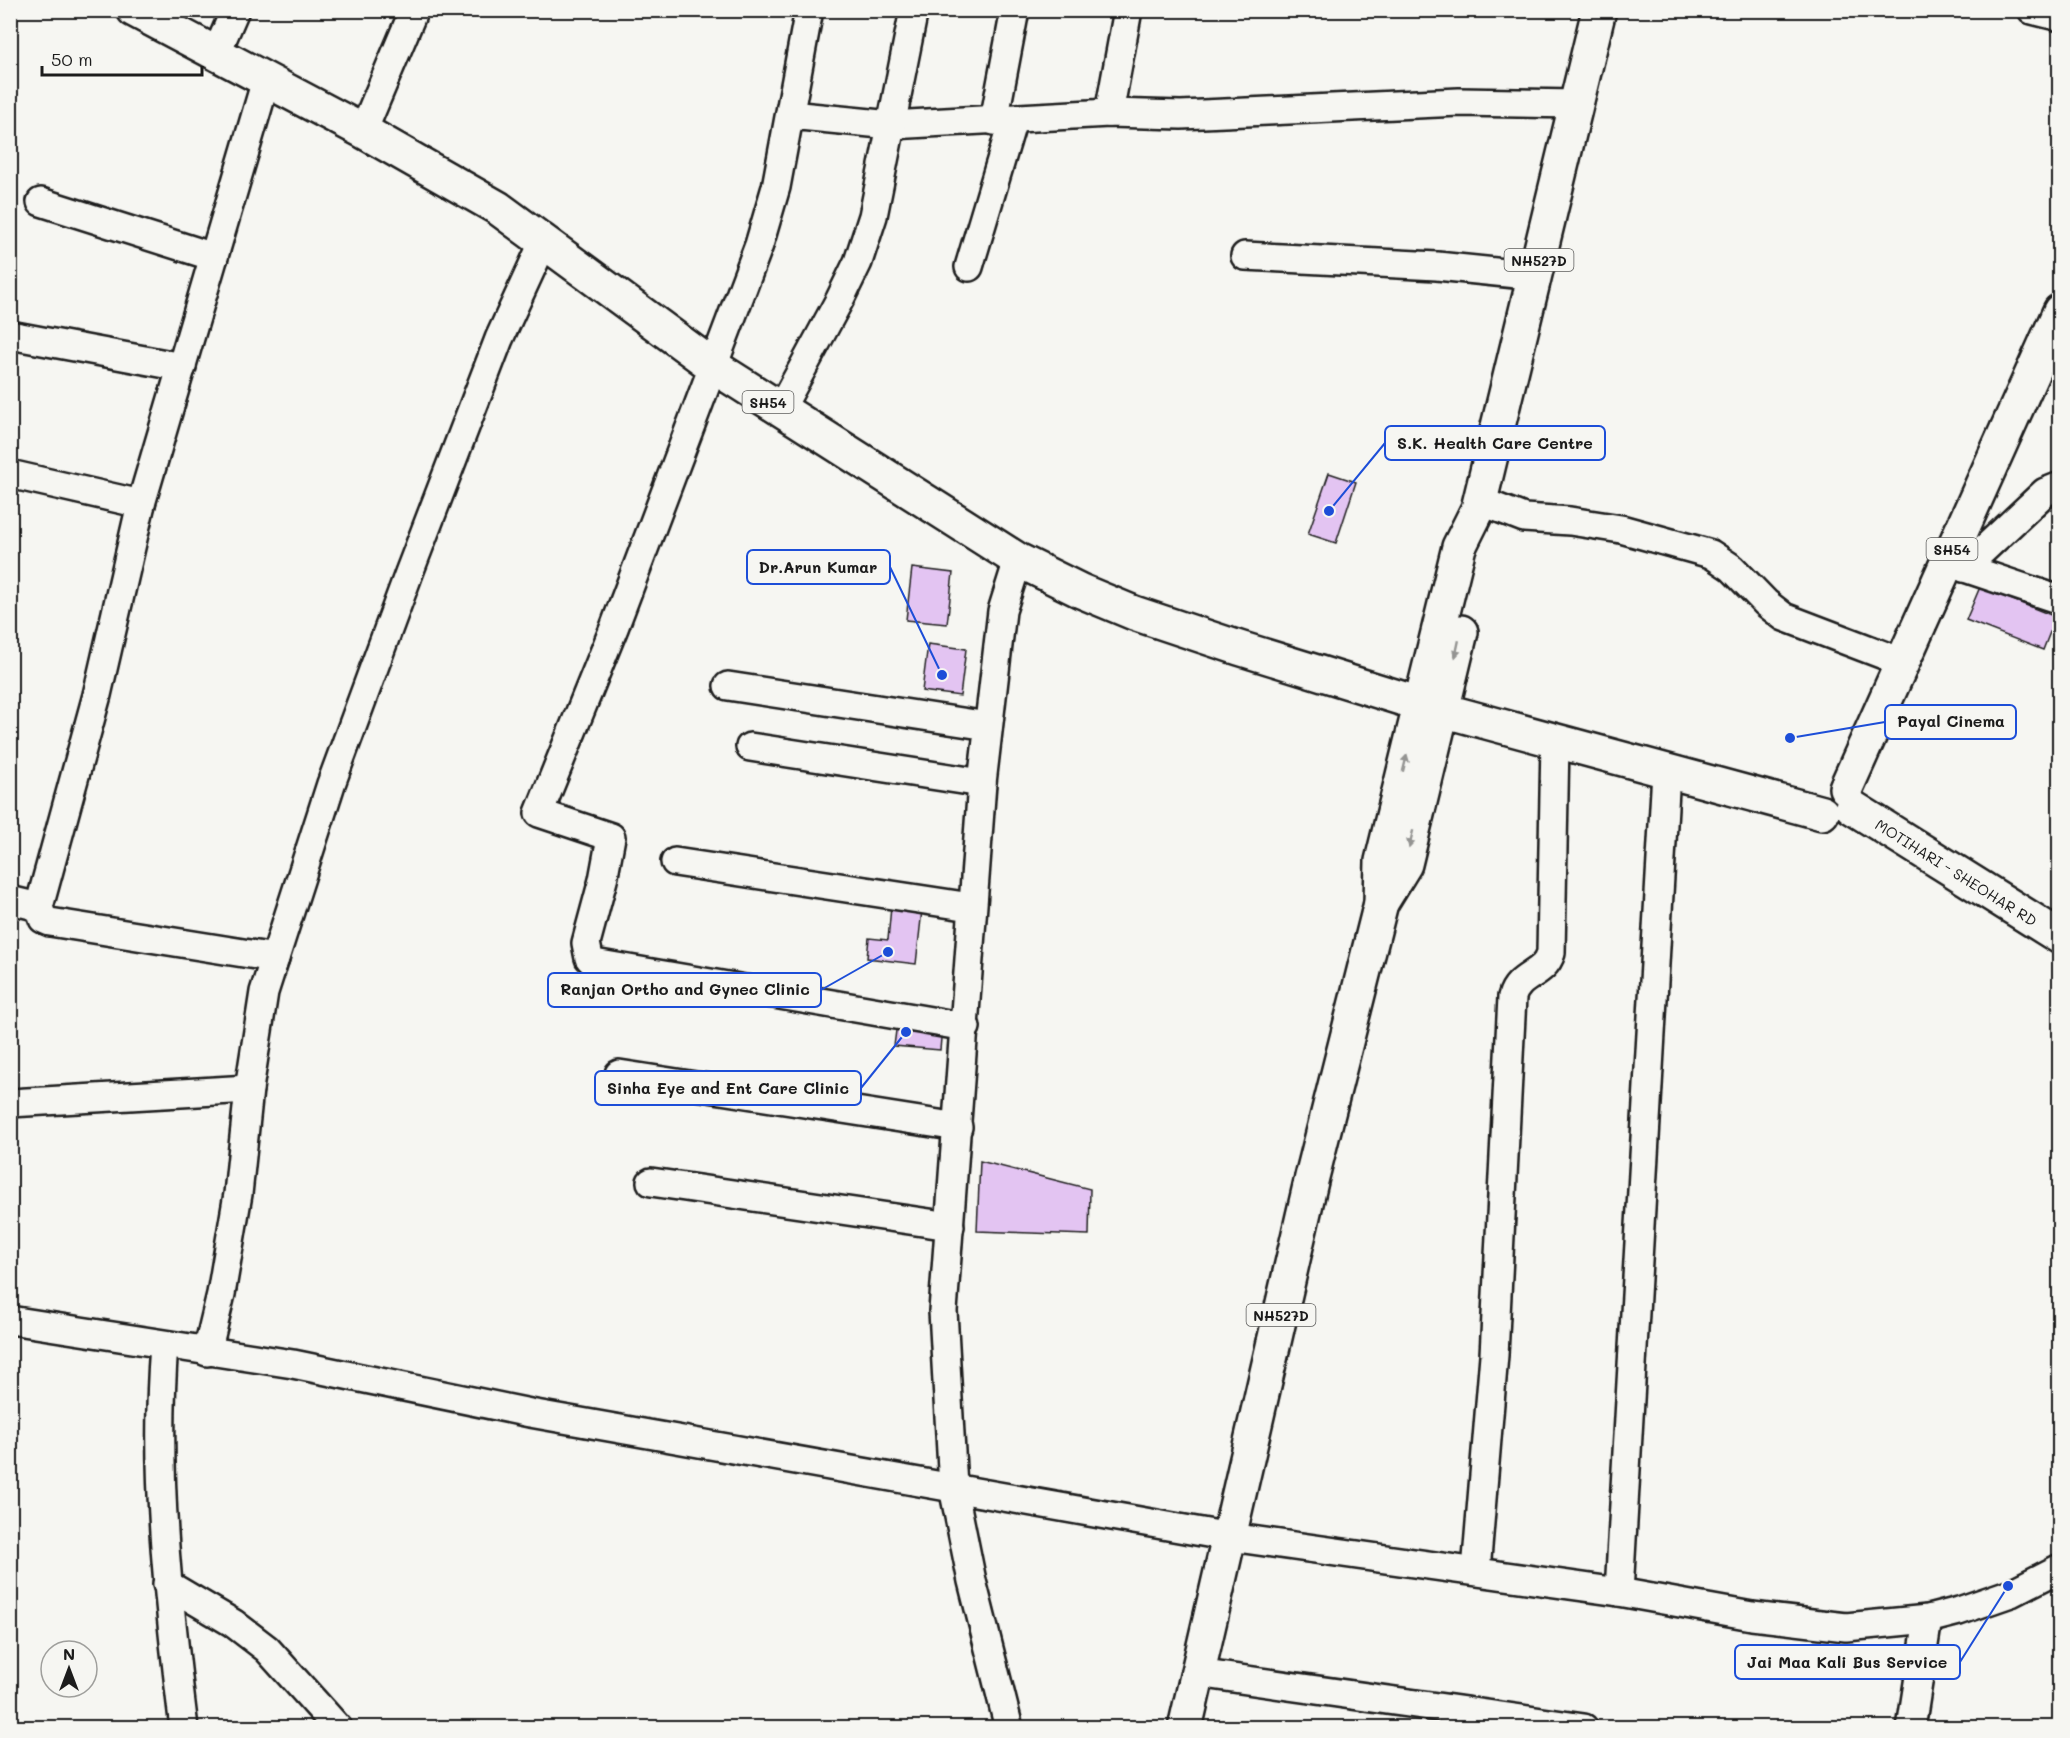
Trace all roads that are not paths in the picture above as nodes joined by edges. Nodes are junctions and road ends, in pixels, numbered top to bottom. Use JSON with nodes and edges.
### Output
{"nodes":[{"id":1,"x":134,"y":10,"type":"edge"},
{"id":2,"x":235,"y":10,"type":"edge"},
{"id":3,"x":414,"y":10,"type":"edge"},
{"id":4,"x":914,"y":10,"type":"edge"},
{"id":5,"x":1014,"y":10,"type":"edge"},
{"id":6,"x":1128,"y":10,"type":"edge"},
{"id":7,"x":1599,"y":10,"type":"edge"},
{"id":8,"x":2032,"y":10,"type":"edge"},
{"id":9,"x":805,"y":12,"type":"edge"},
{"id":10,"x":2060,"y":17,"type":"edge"},
{"id":11,"x":216,"y":54,"type":"junction"},
{"id":12,"x":266,"y":80,"type":"junction"},
{"id":13,"x":1577,"y":104,"type":"junction"},
{"id":14,"x":1108,"y":113,"type":"junction"},
{"id":15,"x":790,"y":115,"type":"junction"},
{"id":16,"x":1004,"y":121,"type":"junction"},
{"id":17,"x":891,"y":125,"type":"junction"},
{"id":18,"x":363,"y":131,"type":"junction"},
{"id":19,"x":41,"y":202,"type":"dead end"},
{"id":20,"x":544,"y":241,"type":"junction"},
{"id":21,"x":1245,"y":256,"type":"dead end"},
{"id":22,"x":214,"y":257,"type":"junction"},
{"id":23,"x":969,"y":267,"type":"dead end"},
{"id":24,"x":1535,"y":276,"type":"junction"},
{"id":25,"x":2060,"y":312,"type":"edge"},
{"id":26,"x":10,"y":335,"type":"edge"},
{"id":27,"x":713,"y":366,"type":"junction"},
{"id":28,"x":182,"y":367,"type":"junction"},
{"id":29,"x":780,"y":410,"type":"junction"},
{"id":30,"x":14,"y":475,"type":"dead end"},
{"id":31,"x":2060,"y":486,"type":"edge"},
{"id":32,"x":141,"y":504,"type":"junction"},
{"id":33,"x":1479,"y":505,"type":"junction"},
{"id":34,"x":1018,"y":560,"type":"junction"},
{"id":35,"x":1955,"y":564,"type":"junction"},
{"id":36,"x":2060,"y":600,"type":"edge"},
{"id":37,"x":1902,"y":662,"type":"junction"},
{"id":38,"x":728,"y":686,"type":"dead end"},
{"id":39,"x":1432,"y":707,"type":"junction"},
{"id":40,"x":988,"y":726,"type":"junction"},
{"id":41,"x":1555,"y":741,"type":"junction"},
{"id":42,"x":750,"y":747,"type":"dead end"},
{"id":43,"x":1666,"y":772,"type":"junction"},
{"id":44,"x":982,"y":783,"type":"junction"},
{"id":45,"x":1840,"y":802,"type":"junction"},
{"id":46,"x":675,"y":862,"type":"dead end"},
{"id":47,"x":10,"y":900,"type":"edge"},
{"id":48,"x":39,"y":907,"type":"junction"},
{"id":49,"x":971,"y":907,"type":"junction"},
{"id":50,"x":2060,"y":937,"type":"edge"},
{"id":51,"x":275,"y":958,"type":"junction"},
{"id":52,"x":966,"y":1027,"type":"junction"},
{"id":53,"x":619,"y":1074,"type":"dead end"},
{"id":54,"x":249,"y":1089,"type":"junction"},
{"id":55,"x":10,"y":1103,"type":"edge"},
{"id":56,"x":958,"y":1127,"type":"junction"},
{"id":57,"x":651,"y":1182,"type":"dead end"},
{"id":58,"x":950,"y":1227,"type":"junction"},
{"id":59,"x":10,"y":1320,"type":"edge"},
{"id":60,"x":164,"y":1345,"type":"junction"},
{"id":61,"x":207,"y":1352,"type":"junction"},
{"id":62,"x":953,"y":1486,"type":"junction"},
{"id":63,"x":1230,"y":1537,"type":"junction"},
{"id":64,"x":1476,"y":1571,"type":"junction"},
{"id":65,"x":2058,"y":1571,"type":"edge"},
{"id":66,"x":166,"y":1584,"type":"junction"},
{"id":67,"x":1620,"y":1592,"type":"junction"},
{"id":68,"x":1928,"y":1619,"type":"junction"},
{"id":69,"x":1198,"y":1673,"type":"junction"},
{"id":70,"x":184,"y":1728,"type":"edge"},
{"id":71,"x":338,"y":1728,"type":"edge"},
{"id":72,"x":1009,"y":1728,"type":"edge"},
{"id":73,"x":1185,"y":1728,"type":"edge"},
{"id":74,"x":1584,"y":1728,"type":"edge"},
{"id":75,"x":1911,"y":1728,"type":"edge"}],
"edges":[{"from":1,"to":11,"type":"main road","number":"SH54"},
{"from":2,"to":11,"type":"street"},
{"from":3,"to":18,"type":"street"},
{"from":4,"to":17,"type":"street"},
{"from":5,"to":16,"type":"street"},
{"from":6,"to":14,"type":"street"},
{"from":7,"to":13,"type":"main road","number":"NH527D"},
{"from":8,"to":10,"type":"street"},
{"from":9,"to":15,"type":"street"},
{"from":11,"to":12,"type":"main road","number":"SH54"},
{"from":12,"to":18,"type":"main road","number":"SH54"},
{"from":12,"to":22,"type":"street"},
{"from":13,"to":14,"type":"street"},
{"from":13,"to":24,"type":"main road","number":"NH527D"},
{"from":14,"to":16,"type":"street"},
{"from":15,"to":17,"type":"street"},
{"from":15,"to":27,"type":"street"},
{"from":16,"to":17,"type":"street"},
{"from":16,"to":23,"type":"street"},
{"from":17,"to":29,"type":"street"},
{"from":18,"to":20,"type":"main road","number":"SH54"},
{"from":19,"to":22,"type":"street"},
{"from":20,"to":27,"type":"main road","number":"SH54"},
{"from":20,"to":51,"type":"street"},
{"from":21,"to":24,"type":"street"},
{"from":22,"to":28,"type":"street"},
{"from":24,"to":33,"type":"main road","number":"NH527D"},
{"from":25,"to":35,"type":"main road","number":"SH54"},
{"from":26,"to":28,"type":"street"},
{"from":27,"to":29,"type":"main road","number":"SH54"},
{"from":27,"to":52,"type":"street"},
{"from":28,"to":32,"type":"street"},
{"from":29,"to":34,"type":"main road","number":"SH54"},
{"from":30,"to":32,"type":"street"},
{"from":31,"to":35,"type":"street"},
{"from":32,"to":48,"type":"street"},
{"from":33,"to":37,"type":"street"},
{"from":33,"to":39,"type":"main road","number":"NH527D"},
{"from":34,"to":39,"type":"main road","number":"SH54"},
{"from":34,"to":40,"type":"street"},
{"from":35,"to":36,"type":"street"},
{"from":35,"to":37,"type":"main road","number":"SH54"},
{"from":37,"to":45,"type":"main road","number":"SH54"},
{"from":38,"to":40,"type":"street"},
{"from":39,"to":41,"type":"main road","number":"SH54"},
{"from":39,"to":63,"type":"main road","number":"NH527D"},
{"from":40,"to":44,"type":"street"},
{"from":41,"to":43,"type":"main road","number":"SH54"},
{"from":41,"to":64,"type":"street"},
{"from":42,"to":44,"type":"street"},
{"from":43,"to":45,"type":"main road","number":"SH54"},
{"from":43,"to":67,"type":"street"},
{"from":44,"to":49,"type":"street"},
{"from":45,"to":50,"type":"main road","name":"MOTIHARI - SHEOHAR RD"},
{"from":46,"to":49,"type":"street"},
{"from":47,"to":48,"type":"street"},
{"from":48,"to":51,"type":"street"},
{"from":49,"to":52,"type":"street"},
{"from":51,"to":54,"type":"street"},
{"from":52,"to":56,"type":"street"},
{"from":53,"to":56,"type":"street"},
{"from":54,"to":55,"type":"street"},
{"from":54,"to":61,"type":"street"},
{"from":56,"to":58,"type":"street"},
{"from":57,"to":58,"type":"street"},
{"from":58,"to":62,"type":"street"},
{"from":59,"to":60,"type":"street"},
{"from":60,"to":61,"type":"street"},
{"from":60,"to":66,"type":"street"},
{"from":61,"to":62,"type":"street"},
{"from":62,"to":63,"type":"street"},
{"from":62,"to":72,"type":"street"},
{"from":63,"to":64,"type":"street"},
{"from":63,"to":69,"type":"main road","number":"NH527D"},
{"from":64,"to":67,"type":"street"},
{"from":65,"to":68,"type":"street"},
{"from":66,"to":70,"type":"street"},
{"from":66,"to":71,"type":"street"},
{"from":67,"to":68,"type":"street"},
{"from":68,"to":75,"type":"street"},
{"from":69,"to":73,"type":"main road","number":"NH527D"},
{"from":69,"to":74,"type":"street"}]}
